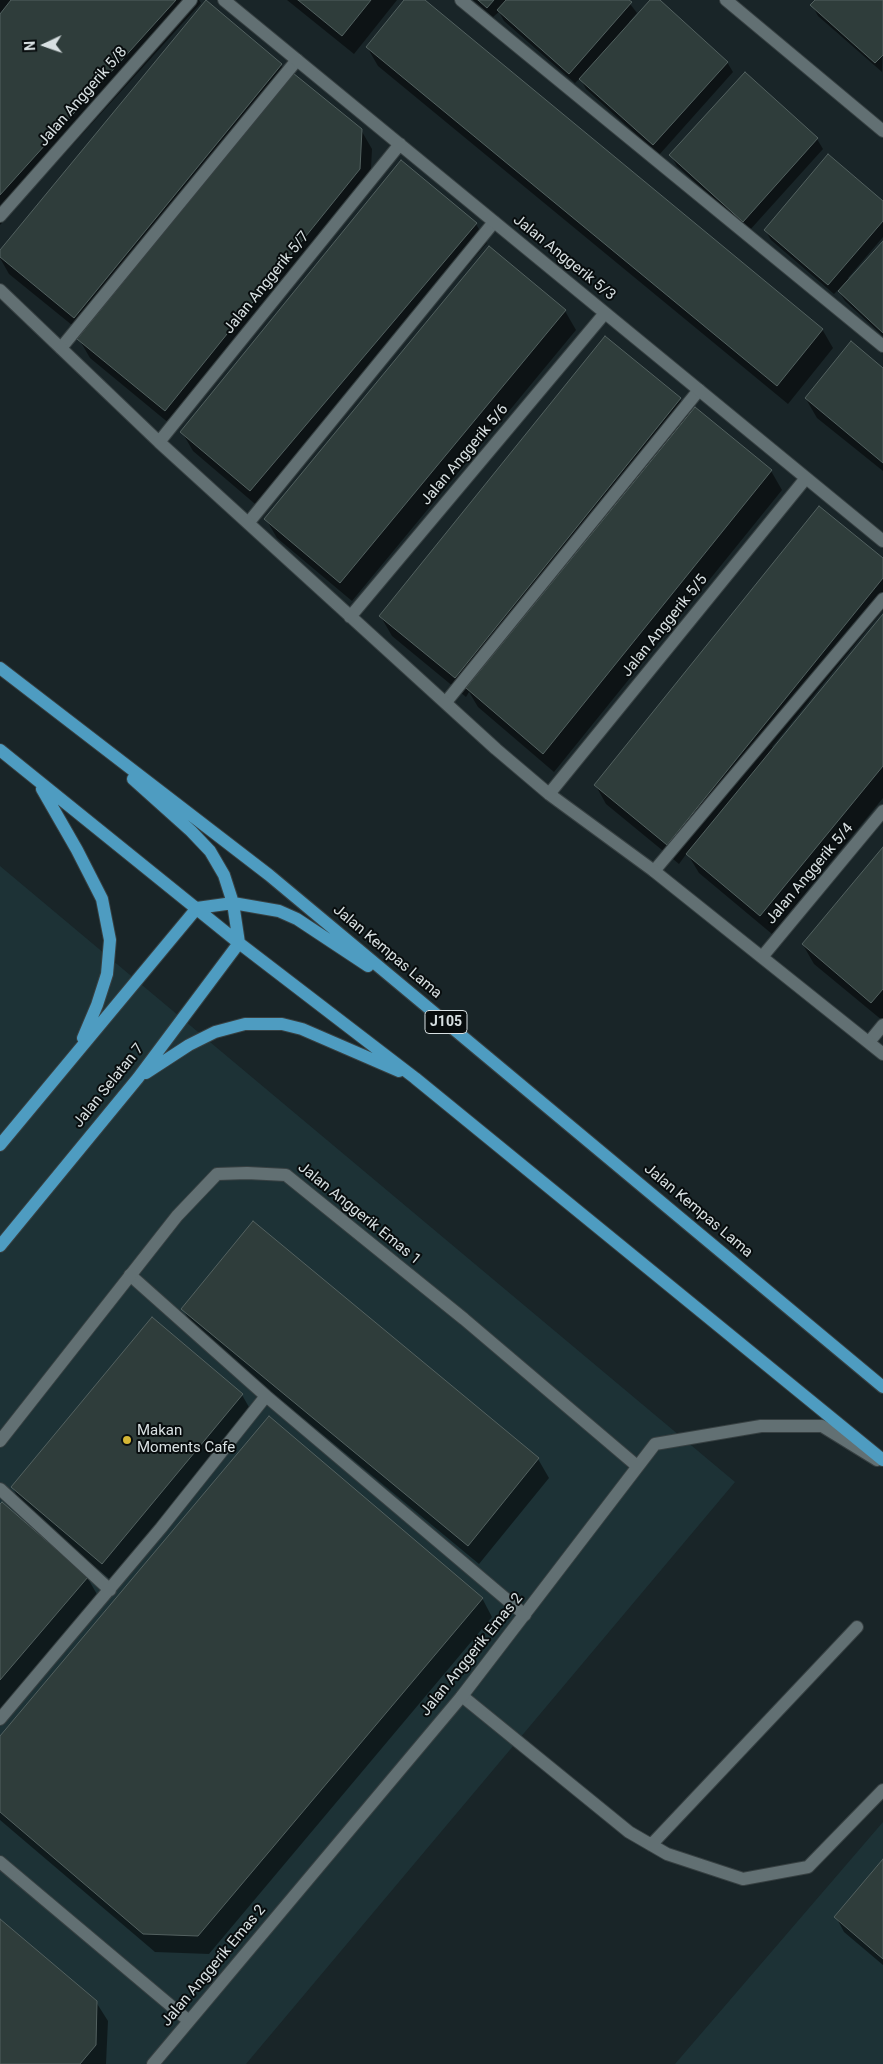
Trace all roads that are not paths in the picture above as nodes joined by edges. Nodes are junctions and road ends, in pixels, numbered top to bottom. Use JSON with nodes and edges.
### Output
{"nodes":[{"id":1,"x":191,"y":0,"type":"edge"},
{"id":2,"x":224,"y":0,"type":"edge"},
{"id":3,"x":461,"y":0,"type":"edge"},
{"id":4,"x":726,"y":0,"type":"edge"},
{"id":5,"x":296,"y":60,"type":"junction"},
{"id":6,"x":883,"y":131,"type":"edge"},
{"id":7,"x":400,"y":144,"type":"junction"},
{"id":8,"x":0,"y":216,"type":"edge"},
{"id":9,"x":494,"y":222,"type":"junction"},
{"id":10,"x":0,"y":290,"type":"edge"},
{"id":11,"x":605,"y":313,"type":"junction"},
{"id":12,"x":883,"y":346,"type":"edge"},
{"id":13,"x":61,"y":348,"type":"junction"},
{"id":14,"x":699,"y":390,"type":"junction"},
{"id":15,"x":159,"y":442,"type":"junction"},
{"id":16,"x":806,"y":478,"type":"junction"},
{"id":17,"x":249,"y":522,"type":"junction"},
{"id":18,"x":883,"y":541,"type":"edge"},
{"id":19,"x":883,"y":599,"type":"edge"},
{"id":20,"x":350,"y":618,"type":"junction"},
{"id":21,"x":0,"y":668,"type":"edge"},
{"id":22,"x":446,"y":702,"type":"junction"},
{"id":23,"x":87,"y":733,"type":"junction"},
{"id":24,"x":0,"y":750,"type":"edge"},
{"id":25,"x":39,"y":783,"type":"junction"},
{"id":26,"x":550,"y":794,"type":"junction"},
{"id":27,"x":883,"y":811,"type":"edge"},
{"id":28,"x":654,"y":871,"type":"junction"},
{"id":29,"x":233,"y":903,"type":"junction"},
{"id":30,"x":197,"y":908,"type":"junction"},
{"id":31,"x":240,"y":943,"type":"junction"},
{"id":32,"x":762,"y":957,"type":"junction"},
{"id":33,"x":426,"y":1005,"type":"junction"},
{"id":34,"x":883,"y":1025,"type":"edge"},
{"id":35,"x":869,"y":1042,"type":"junction"},
{"id":36,"x":76,"y":1052,"type":"junction"},
{"id":37,"x":883,"y":1054,"type":"edge"},
{"id":38,"x":138,"y":1078,"type":"junction"},
{"id":39,"x":415,"y":1078,"type":"junction"},
{"id":40,"x":0,"y":1145,"type":"edge"},
{"id":41,"x":0,"y":1246,"type":"edge"},
{"id":42,"x":130,"y":1275,"type":"junction"},
{"id":43,"x":883,"y":1386,"type":"edge"},
{"id":44,"x":266,"y":1396,"type":"junction"},
{"id":45,"x":0,"y":1441,"type":"edge"},
{"id":46,"x":883,"y":1462,"type":"edge"},
{"id":47,"x":637,"y":1466,"type":"junction"},
{"id":48,"x":0,"y":1489,"type":"edge"},
{"id":49,"x":110,"y":1590,"type":"junction"},
{"id":50,"x":525,"y":1616,"type":"junction"},
{"id":51,"x":857,"y":1627,"type":"dead end"},
{"id":52,"x":462,"y":1696,"type":"junction"},
{"id":53,"x":0,"y":1719,"type":"edge"},
{"id":54,"x":883,"y":1790,"type":"edge"},
{"id":55,"x":650,"y":1845,"type":"junction"},
{"id":56,"x":0,"y":1862,"type":"edge"},
{"id":57,"x":189,"y":2021,"type":"junction"},
{"id":58,"x":153,"y":2064,"type":"edge"}],
"edges":[{"from":1,"to":8,"type":"street","name":"Jalan Anggerik 5/8"},
{"from":2,"to":5,"type":"street","name":"Jalan Anggerik 5/3"},
{"from":3,"to":12,"type":"street"},
{"from":4,"to":6,"type":"street"},
{"from":5,"to":7,"type":"street","name":"Jalan Anggerik 5/3"},
{"from":5,"to":13,"type":"street"},
{"from":7,"to":9,"type":"street","name":"Jalan Anggerik 5/3"},
{"from":7,"to":15,"type":"street","name":"Jalan Anggerik 5/7"},
{"from":9,"to":11,"type":"street","name":"Jalan Anggerik 5/3"},
{"from":9,"to":17,"type":"street"},
{"from":10,"to":13,"type":"street"},
{"from":11,"to":14,"type":"street","name":"Jalan Anggerik 5/3"},
{"from":11,"to":20,"type":"street","name":"Jalan Anggerik 5/6"},
{"from":13,"to":15,"type":"street"},
{"from":14,"to":16,"type":"street","name":"Jalan Anggerik 5/3"},
{"from":14,"to":22,"type":"street"},
{"from":15,"to":17,"type":"street"},
{"from":16,"to":18,"type":"street","name":"Jalan Anggerik 5/3"},
{"from":16,"to":26,"type":"street","name":"Jalan Anggerik 5/5"},
{"from":17,"to":20,"type":"street"},
{"from":19,"to":28,"type":"street"},
{"from":20,"to":22,"type":"street"},
{"from":21,"to":23,"type":"main road","name":"Jalan Kempas Lama","number":"J105"},
{"from":22,"to":26,"type":"street"},
{"from":23,"to":29,"type":"main road"},
{"from":23,"to":33,"type":"main road","name":"Jalan Kempas Lama","number":"J105"},
{"from":24,"to":25,"type":"main road"},
{"from":25,"to":30,"type":"main road"},
{"from":25,"to":36,"type":"main road"},
{"from":26,"to":28,"type":"street"},
{"from":27,"to":32,"type":"street","name":"Jalan Anggerik 5/4"},
{"from":28,"to":32,"type":"street"},
{"from":29,"to":30,"type":"main road"},
{"from":29,"to":31,"type":"main road"},
{"from":29,"to":33,"type":"main road"},
{"from":30,"to":31,"type":"main road"},
{"from":30,"to":36,"type":"main road"},
{"from":31,"to":38,"type":"main road","name":"Jalan Selatan 7"},
{"from":31,"to":39,"type":"main road"},
{"from":32,"to":35,"type":"street"},
{"from":33,"to":43,"type":"main road","name":"Jalan Kempas Lama","number":"J105"},
{"from":34,"to":35,"type":"street"},
{"from":35,"to":37,"type":"street"},
{"from":36,"to":40,"type":"main road"},
{"from":38,"to":39,"type":"main road"},
{"from":38,"to":41,"type":"main road","name":"Jalan Selatan 7"},
{"from":39,"to":46,"type":"main road"},
{"from":42,"to":44,"type":"street"},
{"from":42,"to":45,"type":"street","name":"Jalan Anggerik Emas 1"},
{"from":42,"to":47,"type":"street","name":"Jalan Anggerik Emas 1"},
{"from":44,"to":49,"type":"street"},
{"from":44,"to":50,"type":"street"},
{"from":46,"to":47,"type":"street","name":"Jalan Anggerik Emas 2"},
{"from":47,"to":50,"type":"street","name":"Jalan Anggerik Emas 2"},
{"from":48,"to":49,"type":"street"},
{"from":49,"to":53,"type":"street"},
{"from":50,"to":52,"type":"street","name":"Jalan Anggerik Emas 2"},
{"from":51,"to":55,"type":"street"},
{"from":52,"to":55,"type":"street"},
{"from":52,"to":57,"type":"street","name":"Jalan Anggerik Emas 2"},
{"from":54,"to":55,"type":"street"},
{"from":56,"to":57,"type":"street"},
{"from":57,"to":58,"type":"street","name":"Jalan Anggerik Emas 2"}]}
